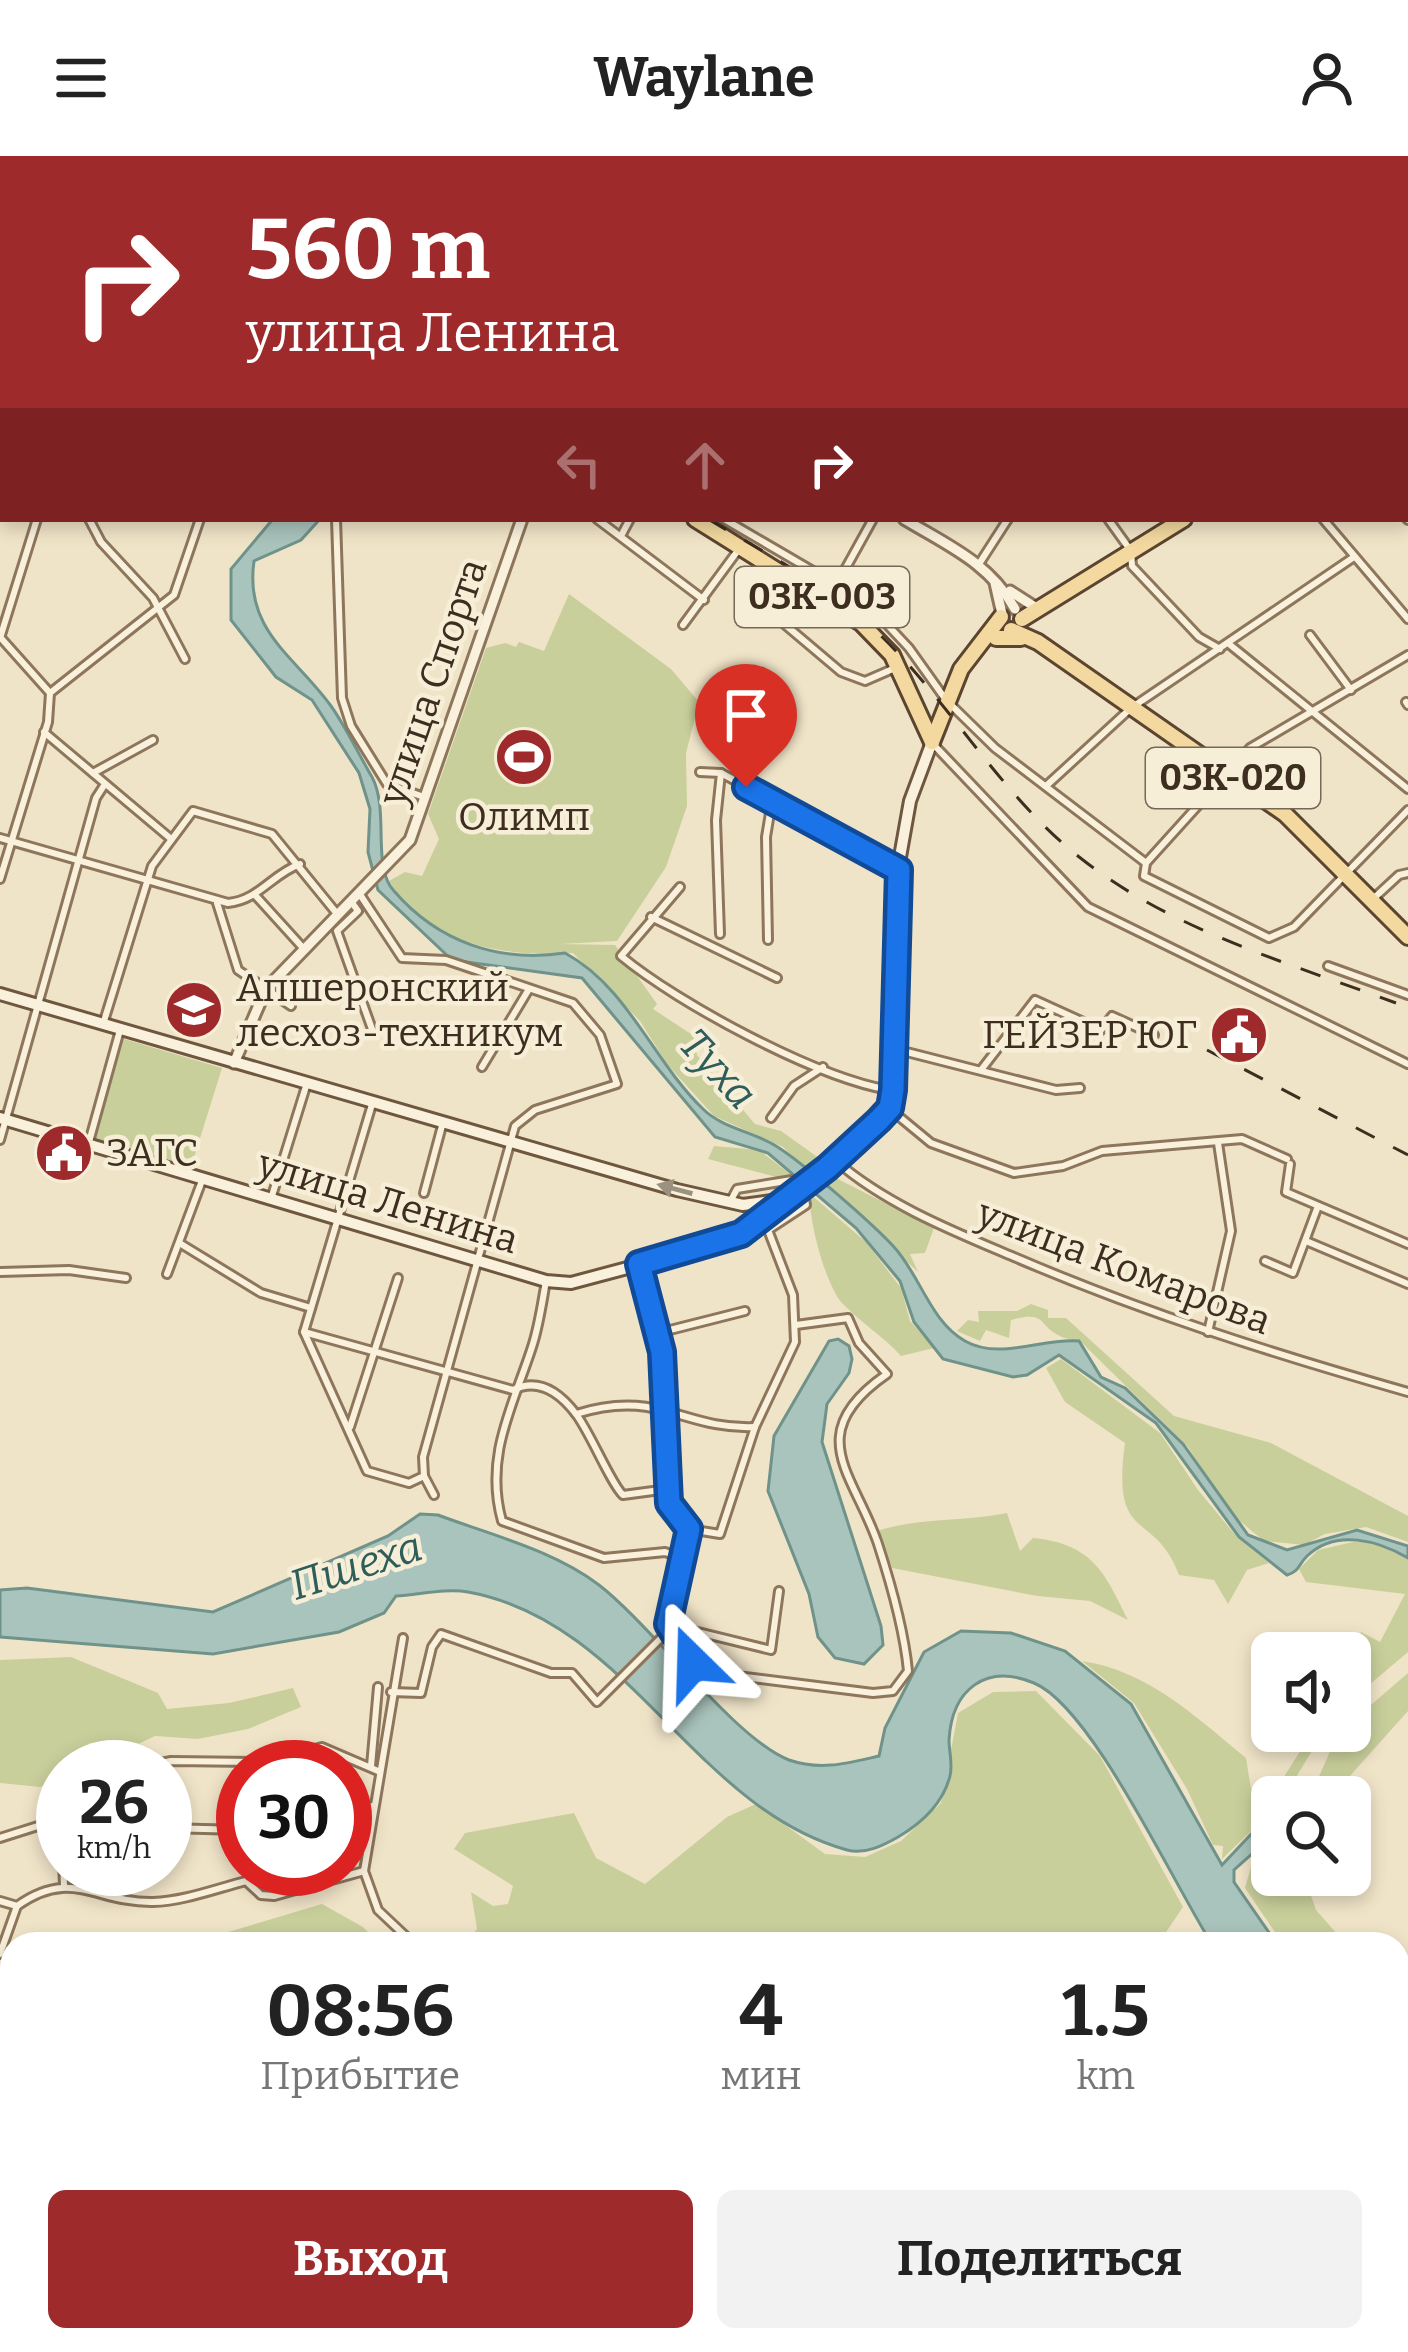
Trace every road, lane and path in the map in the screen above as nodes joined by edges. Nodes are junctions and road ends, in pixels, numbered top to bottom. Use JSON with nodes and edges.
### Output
{"nodes":[{"id":1,"x":37,"y":522,"type":"edge"},
{"id":2,"x":90,"y":522,"type":"edge"},
{"id":3,"x":199,"y":522,"type":"edge"},
{"id":4,"x":336,"y":522,"type":"edge"},
{"id":5,"x":518,"y":522,"type":"edge"},
{"id":6,"x":601,"y":522,"type":"edge"},
{"id":7,"x":628,"y":522,"type":"edge"},
{"id":8,"x":700,"y":522,"type":"edge"},
{"id":9,"x":871,"y":522,"type":"edge"},
{"id":10,"x":909,"y":522,"type":"edge"},
{"id":11,"x":1004,"y":522,"type":"edge"},
{"id":12,"x":1110,"y":522,"type":"edge"},
{"id":13,"x":1179,"y":522,"type":"edge"},
{"id":14,"x":1325,"y":522,"type":"edge"},
{"id":15,"x":748,"y":523,"type":"edge"},
{"id":16,"x":621,"y":536,"type":"junction"},
{"id":17,"x":742,"y":546,"type":"junction"},
{"id":18,"x":1131,"y":551,"type":"junction"},
{"id":19,"x":1354,"y":557,"type":"junction"},
{"id":20,"x":982,"y":566,"type":"junction"},
{"id":21,"x":1000,"y":583,"type":"junction"},
{"id":22,"x":837,"y":584,"type":"junction"},
{"id":23,"x":812,"y":591,"type":"junction"},
{"id":24,"x":1001,"y":597,"type":"junction"},
{"id":25,"x":704,"y":599,"type":"junction"},
{"id":26,"x":758,"y":601,"type":"dead end"},
{"id":27,"x":1040,"y":606,"type":"junction"},
{"id":28,"x":158,"y":608,"type":"junction"},
{"id":29,"x":1408,"y":619,"type":"edge"},
{"id":30,"x":784,"y":620,"type":"junction"},
{"id":31,"x":1008,"y":622,"type":"junction"},
{"id":32,"x":683,"y":625,"type":"dead end"},
{"id":33,"x":1,"y":632,"type":"edge"},
{"id":34,"x":1310,"y":635,"type":"dead end"},
{"id":35,"x":1038,"y":642,"type":"junction"},
{"id":36,"x":1229,"y":644,"type":"junction"},
{"id":37,"x":1220,"y":650,"type":"junction"},
{"id":38,"x":1408,"y":655,"type":"edge"},
{"id":39,"x":184,"y":659,"type":"dead end"},
{"id":40,"x":899,"y":668,"type":"junction"},
{"id":41,"x":1352,"y":691,"type":"junction"},
{"id":42,"x":50,"y":693,"type":"junction"},
{"id":43,"x":944,"y":706,"type":"junction"},
{"id":44,"x":917,"y":707,"type":"junction"},
{"id":45,"x":1131,"y":708,"type":"junction"},
{"id":46,"x":1318,"y":712,"type":"junction"},
{"id":47,"x":44,"y":732,"type":"junction"},
{"id":48,"x":152,"y":740,"type":"dead end"},
{"id":49,"x":932,"y":742,"type":"junction"},
{"id":50,"x":700,"y":772,"type":"dead end"},
{"id":51,"x":1224,"y":772,"type":"junction"},
{"id":52,"x":721,"y":773,"type":"junction"},
{"id":53,"x":93,"y":774,"type":"junction"},
{"id":54,"x":105,"y":784,"type":"junction"},
{"id":55,"x":1046,"y":786,"type":"junction"},
{"id":56,"x":1408,"y":789,"type":"edge"},
{"id":57,"x":424,"y":797,"type":"junction"},
{"id":58,"x":772,"y":801,"type":"junction"},
{"id":59,"x":1408,"y":810,"type":"edge"},
{"id":60,"x":0,"y":838,"type":"edge"},
{"id":61,"x":170,"y":838,"type":"junction"},
{"id":62,"x":12,"y":842,"type":"junction"},
{"id":63,"x":78,"y":862,"type":"junction"},
{"id":64,"x":1146,"y":863,"type":"junction"},
{"id":65,"x":300,"y":864,"type":"junction"},
{"id":66,"x":899,"y":870,"type":"junction"},
{"id":67,"x":1408,"y":874,"type":"edge"},
{"id":68,"x":1345,"y":875,"type":"junction"},
{"id":69,"x":0,"y":879,"type":"edge"},
{"id":70,"x":147,"y":883,"type":"junction"},
{"id":71,"x":680,"y":886,"type":"dead end"},
{"id":72,"x":255,"y":895,"type":"junction"},
{"id":73,"x":357,"y":900,"type":"junction"},
{"id":74,"x":217,"y":901,"type":"junction"},
{"id":75,"x":1370,"y":902,"type":"junction"},
{"id":76,"x":340,"y":917,"type":"junction"},
{"id":77,"x":651,"y":917,"type":"junction"},
{"id":78,"x":720,"y":934,"type":"dead end"},
{"id":79,"x":1408,"y":937,"type":"edge"},
{"id":80,"x":768,"y":940,"type":"dead end"},
{"id":81,"x":304,"y":950,"type":"junction"},
{"id":82,"x":1328,"y":966,"type":"dead end"},
{"id":83,"x":776,"y":978,"type":"dead end"},
{"id":84,"x":266,"y":988,"type":"junction"},
{"id":85,"x":531,"y":991,"type":"junction"},
{"id":86,"x":0,"y":994,"type":"edge"},
{"id":87,"x":1408,"y":995,"type":"edge"},
{"id":88,"x":38,"y":1006,"type":"junction"},
{"id":89,"x":291,"y":1006,"type":"dead end"},
{"id":90,"x":103,"y":1024,"type":"junction"},
{"id":91,"x":120,"y":1030,"type":"junction"},
{"id":92,"x":374,"y":1032,"type":"dead end"},
{"id":93,"x":1154,"y":1035,"type":"dead end"},
{"id":94,"x":895,"y":1049,"type":"junction"},
{"id":95,"x":234,"y":1063,"type":"junction"},
{"id":96,"x":1408,"y":1064,"type":"edge"},
{"id":97,"x":482,"y":1067,"type":"dead end"},
{"id":98,"x":823,"y":1067,"type":"junction"},
{"id":99,"x":981,"y":1070,"type":"junction"},
{"id":100,"x":307,"y":1083,"type":"junction"},
{"id":101,"x":1080,"y":1088,"type":"dead end"},
{"id":102,"x":893,"y":1090,"type":"junction"},
{"id":103,"x":373,"y":1101,"type":"junction"},
{"id":104,"x":890,"y":1108,"type":"junction"},
{"id":105,"x":770,"y":1118,"type":"dead end"},
{"id":106,"x":3,"y":1119,"type":"edge"},
{"id":107,"x":443,"y":1122,"type":"junction"},
{"id":108,"x":0,"y":1140,"type":"edge"},
{"id":109,"x":509,"y":1143,"type":"junction"},
{"id":110,"x":1218,"y":1143,"type":"junction"},
{"id":111,"x":88,"y":1145,"type":"junction"},
{"id":112,"x":836,"y":1161,"type":"junction"},
{"id":113,"x":203,"y":1178,"type":"junction"},
{"id":114,"x":424,"y":1193,"type":"dead end"},
{"id":115,"x":271,"y":1198,"type":"junction"},
{"id":116,"x":789,"y":1198,"type":"junction"},
{"id":117,"x":729,"y":1203,"type":"junction"},
{"id":118,"x":753,"y":1204,"type":"junction"},
{"id":119,"x":1318,"y":1206,"type":"junction"},
{"id":120,"x":340,"y":1219,"type":"junction"},
{"id":121,"x":758,"y":1223,"type":"junction"},
{"id":122,"x":1306,"y":1240,"type":"junction"},
{"id":123,"x":181,"y":1244,"type":"junction"},
{"id":124,"x":1408,"y":1244,"type":"edge"},
{"id":125,"x":479,"y":1259,"type":"junction"},
{"id":126,"x":1264,"y":1261,"type":"dead end"},
{"id":127,"x":639,"y":1264,"type":"junction"},
{"id":128,"x":0,"y":1272,"type":"edge"},
{"id":129,"x":167,"y":1274,"type":"dead end"},
{"id":130,"x":126,"y":1278,"type":"dead end"},
{"id":131,"x":398,"y":1278,"type":"dead end"},
{"id":132,"x":546,"y":1281,"type":"junction"},
{"id":133,"x":1408,"y":1284,"type":"edge"},
{"id":134,"x":296,"y":1304,"type":"junction"},
{"id":135,"x":311,"y":1308,"type":"junction"},
{"id":136,"x":745,"y":1311,"type":"dead end"},
{"id":137,"x":305,"y":1319,"type":"junction"},
{"id":138,"x":796,"y":1325,"type":"junction"},
{"id":139,"x":304,"y":1332,"type":"junction"},
{"id":140,"x":1208,"y":1332,"type":"junction"},
{"id":141,"x":658,"y":1333,"type":"junction"},
{"id":142,"x":375,"y":1350,"type":"junction"},
{"id":143,"x":446,"y":1367,"type":"junction"},
{"id":144,"x":513,"y":1390,"type":"junction"},
{"id":145,"x":1408,"y":1392,"type":"edge"},
{"id":146,"x":662,"y":1408,"type":"junction"},
{"id":147,"x":576,"y":1414,"type":"junction"},
{"id":148,"x":350,"y":1427,"type":"junction"},
{"id":149,"x":755,"y":1427,"type":"junction"},
{"id":150,"x":424,"y":1476,"type":"junction"},
{"id":151,"x":668,"y":1489,"type":"junction"},
{"id":152,"x":434,"y":1495,"type":"dead end"},
{"id":153,"x":689,"y":1529,"type":"junction"},
{"id":154,"x":683,"y":1558,"type":"junction"},
{"id":155,"x":779,"y":1591,"type":"dead end"},
{"id":156,"x":668,"y":1624,"type":"junction"},
{"id":157,"x":403,"y":1638,"type":"dead end"},
{"id":158,"x":378,"y":1687,"type":"dead end"},
{"id":159,"x":391,"y":1692,"type":"junction"},
{"id":160,"x":192,"y":1761,"type":"edge"},
{"id":161,"x":375,"y":1769,"type":"junction"},
{"id":162,"x":373,"y":1807,"type":"joint"},
{"id":163,"x":372,"y":1814,"type":"edge"},
{"id":164,"x":36,"y":1826,"type":"edge"},
{"id":165,"x":0,"y":1838,"type":"edge"},
{"id":166,"x":36,"y":1893,"type":"edge"},
{"id":167,"x":372,"y":1893,"type":"edge"},
{"id":168,"x":114,"y":1896,"type":"edge"},
{"id":169,"x":185,"y":1896,"type":"edge"},
{"id":170,"x":0,"y":1901,"type":"edge"},
{"id":171,"x":16,"y":1906,"type":"junction"},
{"id":172,"x":7,"y":1932,"type":"edge"},
{"id":173,"x":401,"y":1932,"type":"edge"}],
"edges":[{"from":1,"to":33,"type":"street"},
{"from":2,"to":28,"type":"street"},
{"from":3,"to":28,"type":"street"},
{"from":4,"to":57,"type":"street"},
{"from":5,"to":57,"type":"street","name":"улица Спорта"},
{"from":6,"to":16,"type":"street"},
{"from":7,"to":16,"type":"street"},
{"from":8,"to":17,"type":"main road","number":"03К-003"},
{"from":9,"to":22,"type":"street"},
{"from":10,"to":20,"type":"street"},
{"from":11,"to":20,"type":"street"},
{"from":12,"to":18,"type":"street"},
{"from":13,"to":18,"type":"main road"},
{"from":14,"to":19,"type":"street"},
{"from":15,"to":22,"type":"street"},
{"from":16,"to":25,"type":"street"},
{"from":17,"to":23,"type":"main road","number":"03К-003"},
{"from":17,"to":25,"type":"street"},
{"from":18,"to":27,"type":"main road"},
{"from":18,"to":37,"type":"street"},
{"from":19,"to":29,"type":"street"},
{"from":19,"to":36,"type":"street"},
{"from":20,"to":21,"type":"street"},
{"from":20,"to":24,"type":"street"},
{"from":21,"to":27,"type":"street"},
{"from":21,"to":31,"type":"street"},
{"from":22,"to":43,"type":"street"},
{"from":23,"to":30,"type":"street"},
{"from":23,"to":40,"type":"main road","number":"03К-003"},
{"from":24,"to":31,"type":"street"},
{"from":24,"to":31,"type":"street"},
{"from":25,"to":32,"type":"street"},
{"from":26,"to":30,"type":"street"},
{"from":27,"to":31,"type":"main road"},
{"from":27,"to":35,"type":"main road"},
{"from":28,"to":39,"type":"street"},
{"from":28,"to":42,"type":"street"},
{"from":30,"to":40,"type":"street"},
{"from":31,"to":35,"type":"main road"},
{"from":31,"to":35,"type":"main road"},
{"from":31,"to":43,"type":"main road"},
{"from":33,"to":42,"type":"street"},
{"from":34,"to":41,"type":"street"},
{"from":35,"to":45,"type":"main road","number":"03К-020"},
{"from":36,"to":37,"type":"street"},
{"from":36,"to":46,"type":"street"},
{"from":37,"to":45,"type":"street"},
{"from":38,"to":41,"type":"street"},
{"from":40,"to":44,"type":"main road","number":"03К-003"},
{"from":41,"to":46,"type":"street"},
{"from":42,"to":47,"type":"street"},
{"from":43,"to":44,"type":"main road"},
{"from":43,"to":49,"type":"main road"},
{"from":43,"to":55,"type":"street"},
{"from":44,"to":49,"type":"main road"},
{"from":45,"to":51,"type":"main road","number":"03К-020"},
{"from":45,"to":55,"type":"street"},
{"from":46,"to":51,"type":"street"},
{"from":46,"to":56,"type":"street"},
{"from":47,"to":53,"type":"street"},
{"from":47,"to":62,"type":"street"},
{"from":48,"to":53,"type":"street"},
{"from":49,"to":66,"type":"main road"},
{"from":49,"to":96,"type":"street"},
{"from":50,"to":52,"type":"street"},
{"from":51,"to":64,"type":"street"},
{"from":51,"to":68,"type":"main road","number":"03К-020"},
{"from":52,"to":58,"type":"street"},
{"from":52,"to":78,"type":"street"},
{"from":53,"to":54,"type":"street"},
{"from":54,"to":61,"type":"street"},
{"from":54,"to":63,"type":"street"},
{"from":55,"to":64,"type":"street"},
{"from":57,"to":73,"type":"street","name":"улица Спорта"},
{"from":58,"to":66,"type":"street"},
{"from":58,"to":80,"type":"street"},
{"from":59,"to":68,"type":"street"},
{"from":60,"to":62,"type":"street"},
{"from":61,"to":65,"type":"street"},
{"from":61,"to":70,"type":"street"},
{"from":62,"to":63,"type":"street"},
{"from":62,"to":69,"type":"street"},
{"from":63,"to":70,"type":"street"},
{"from":63,"to":88,"type":"street"},
{"from":64,"to":68,"type":"street"},
{"from":65,"to":72,"type":"street"},
{"from":65,"to":76,"type":"street"},
{"from":66,"to":94,"type":"main road"},
{"from":67,"to":75,"type":"street"},
{"from":68,"to":75,"type":"main road","number":"03К-020"},
{"from":70,"to":74,"type":"street"},
{"from":70,"to":90,"type":"street"},
{"from":71,"to":77,"type":"street"},
{"from":72,"to":74,"type":"street"},
{"from":72,"to":81,"type":"street"},
{"from":73,"to":76,"type":"street","name":"улица Спорта"},
{"from":73,"to":85,"type":"street"},
{"from":73,"to":92,"type":"street"},
{"from":74,"to":84,"type":"street"},
{"from":75,"to":79,"type":"main road","number":"03К-020"},
{"from":76,"to":81,"type":"street","name":"улица Спорта"},
{"from":77,"to":83,"type":"street"},
{"from":77,"to":98,"type":"street"},
{"from":81,"to":84,"type":"street","name":"улица Спорта"},
{"from":82,"to":87,"type":"street"},
{"from":84,"to":89,"type":"street"},
{"from":84,"to":95,"type":"street"},
{"from":85,"to":97,"type":"street"},
{"from":85,"to":109,"type":"street"},
{"from":86,"to":88,"type":"main road"},
{"from":88,"to":90,"type":"main road"},
{"from":88,"to":106,"type":"street"},
{"from":90,"to":91,"type":"main road"},
{"from":91,"to":95,"type":"main road"},
{"from":91,"to":111,"type":"street"},
{"from":93,"to":99,"type":"street"},
{"from":94,"to":99,"type":"street"},
{"from":94,"to":102,"type":"main road"},
{"from":95,"to":100,"type":"main road"},
{"from":98,"to":102,"type":"street"},
{"from":98,"to":105,"type":"street"},
{"from":99,"to":101,"type":"street"},
{"from":100,"to":103,"type":"main road"},
{"from":100,"to":115,"type":"street"},
{"from":102,"to":104,"type":"main road"},
{"from":103,"to":107,"type":"main road"},
{"from":103,"to":120,"type":"street"},
{"from":104,"to":110,"type":"street"},
{"from":104,"to":112,"type":"main road","name":"улица Ленина"},
{"from":106,"to":108,"type":"street"},
{"from":106,"to":111,"type":"main road","name":"улица Ленина"},
{"from":107,"to":109,"type":"main road"},
{"from":107,"to":114,"type":"street"},
{"from":117,"to":109,"type":"main road","one_way":true},
{"from":109,"to":125,"type":"street"},
{"from":110,"to":119,"type":"street"},
{"from":110,"to":140,"type":"street"},
{"from":111,"to":113,"type":"main road","name":"улица Ленина"},
{"from":112,"to":116,"type":"main road","name":"улица Ленина","bridge":true},
{"from":112,"to":140,"type":"street","name":"улица Комарова"},
{"from":113,"to":115,"type":"main road","name":"улица Ленина"},
{"from":113,"to":123,"type":"street"},
{"from":115,"to":120,"type":"main road","name":"улица Ленина"},
{"from":116,"to":118,"type":"main road"},
{"from":116,"to":121,"type":"main road","name":"улица Ленина"},
{"from":117,"to":118,"type":"main road"},
{"from":117,"to":138,"type":"street"},
{"from":118,"to":121,"type":"main road"},
{"from":119,"to":122,"type":"street"},
{"from":119,"to":124,"type":"street"},
{"from":120,"to":125,"type":"main road","name":"улица Ленина"},
{"from":120,"to":135,"type":"street"},
{"from":121,"to":127,"type":"main road","name":"улица Ленина"},
{"from":122,"to":126,"type":"street"},
{"from":122,"to":133,"type":"street"},
{"from":123,"to":129,"type":"street"},
{"from":123,"to":134,"type":"street"},
{"from":125,"to":132,"type":"main road","name":"улица Ленина"},
{"from":125,"to":143,"type":"street"},
{"from":127,"to":132,"type":"main road","name":"улица Ленина"},
{"from":127,"to":141,"type":"street"},
{"from":128,"to":130,"type":"street"},
{"from":131,"to":142,"type":"street"},
{"from":132,"to":144,"type":"street"},
{"from":134,"to":135,"type":"street"},
{"from":134,"to":137,"type":"street"},
{"from":135,"to":137,"type":"street"},
{"from":136,"to":141,"type":"street"},
{"from":137,"to":139,"type":"street"},
{"from":138,"to":149,"type":"street"},
{"from":138,"to":156,"type":"street"},
{"from":139,"to":142,"type":"street"},
{"from":139,"to":148,"type":"street"},
{"from":140,"to":145,"type":"street","name":"улица Комарова"},
{"from":141,"to":146,"type":"street"},
{"from":142,"to":143,"type":"street"},
{"from":142,"to":148,"type":"street"},
{"from":143,"to":144,"type":"street"},
{"from":143,"to":150,"type":"street"},
{"from":144,"to":147,"type":"street"},
{"from":144,"to":154,"type":"street"},
{"from":146,"to":147,"type":"street"},
{"from":146,"to":149,"type":"street"},
{"from":146,"to":151,"type":"street"},
{"from":147,"to":151,"type":"street"},
{"from":148,"to":150,"type":"street"},
{"from":149,"to":153,"type":"street"},
{"from":150,"to":152,"type":"street"},
{"from":151,"to":153,"type":"street"},
{"from":153,"to":154,"type":"street"},
{"from":154,"to":156,"type":"street"},
{"from":155,"to":156,"type":"street"},
{"from":156,"to":159,"type":"street"},
{"from":157,"to":159,"type":"street"},
{"from":158,"to":161,"type":"street"},
{"from":159,"to":161,"type":"street"},
{"from":160,"to":161,"type":"street"},
{"from":161,"to":162,"type":"street"},
{"from":162,"to":163,"type":"street"},
{"from":164,"to":165,"type":"street"},
{"from":166,"to":171,"type":"street"},
{"from":167,"to":173,"type":"street"},
{"from":168,"to":169,"type":"street"},
{"from":170,"to":171,"type":"street"},
{"from":171,"to":172,"type":"street"}]}
